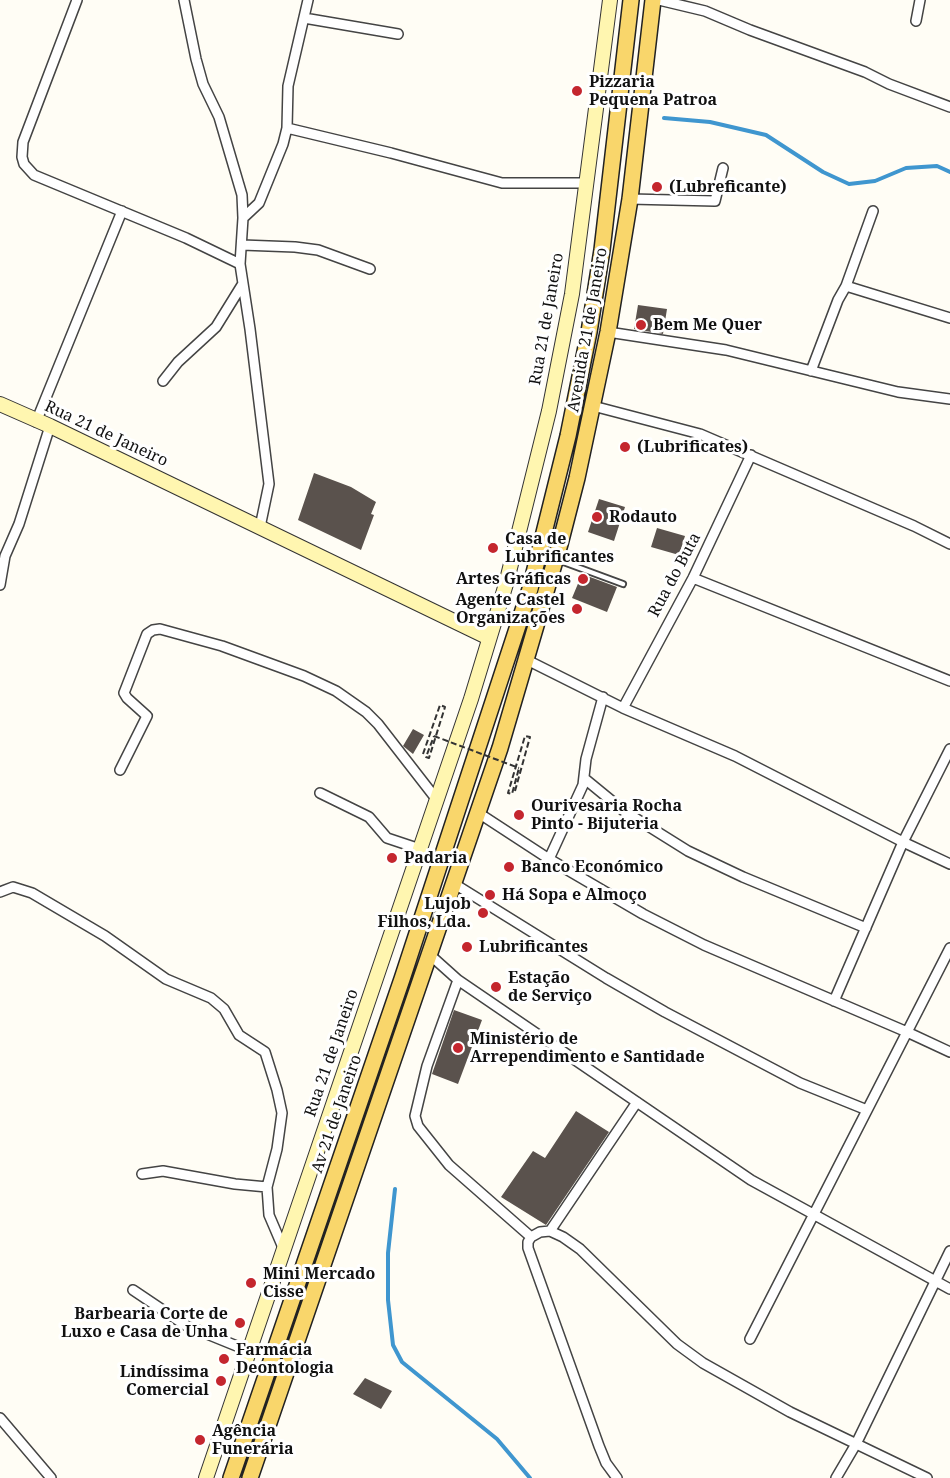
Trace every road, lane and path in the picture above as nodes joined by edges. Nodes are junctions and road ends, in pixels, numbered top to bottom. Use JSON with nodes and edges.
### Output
{"nodes":[{"id":1,"x":77,"y":0,"type":"edge"},
{"id":2,"x":184,"y":0,"type":"edge"},
{"id":3,"x":308,"y":0,"type":"edge"},
{"id":4,"x":610,"y":0,"type":"edge"},
{"id":5,"x":632,"y":0,"type":"edge"},
{"id":6,"x":653,"y":0,"type":"edge"},
{"id":7,"x":659,"y":0,"type":"edge"},
{"id":8,"x":920,"y":0,"type":"edge"},
{"id":9,"x":304,"y":18,"type":"junction"},
{"id":10,"x":916,"y":21,"type":"dead end"},
{"id":11,"x":398,"y":34,"type":"dead end"},
{"id":12,"x":950,"y":107,"type":"edge"},
{"id":13,"x":287,"y":128,"type":"junction"},
{"id":14,"x":723,"y":168,"type":"dead end"},
{"id":15,"x":587,"y":183,"type":"junction"},
{"id":16,"x":630,"y":199,"type":"junction"},
{"id":17,"x":122,"y":211,"type":"junction"},
{"id":18,"x":873,"y":211,"type":"dead end"},
{"id":19,"x":243,"y":218,"type":"junction"},
{"id":20,"x":242,"y":245,"type":"junction"},
{"id":21,"x":240,"y":264,"type":"junction"},
{"id":22,"x":370,"y":269,"type":"dead end"},
{"id":23,"x":242,"y":285,"type":"junction"},
{"id":24,"x":846,"y":286,"type":"junction"},
{"id":25,"x":950,"y":318,"type":"edge"},
{"id":26,"x":608,"y":332,"type":"junction"},
{"id":27,"x":811,"y":371,"type":"junction"},
{"id":28,"x":163,"y":381,"type":"dead end"},
{"id":29,"x":950,"y":399,"type":"edge"},
{"id":30,"x":0,"y":404,"type":"edge"},
{"id":31,"x":593,"y":406,"type":"junction"},
{"id":32,"x":43,"y":424,"type":"junction"},
{"id":33,"x":751,"y":455,"type":"junction"},
{"id":34,"x":260,"y":527,"type":"junction"},
{"id":35,"x":950,"y":544,"type":"edge"},
{"id":36,"x":556,"y":560,"type":"junction"},
{"id":37,"x":693,"y":578,"type":"junction"},
{"id":38,"x":623,"y":584,"type":"dead end"},
{"id":39,"x":0,"y":585,"type":"edge"},
{"id":40,"x":489,"y":638,"type":"junction"},
{"id":41,"x":527,"y":660,"type":"junction"},
{"id":42,"x":950,"y":681,"type":"edge"},
{"id":43,"x":603,"y":697,"type":"junction"},
{"id":44,"x":623,"y":708,"type":"junction"},
{"id":45,"x":950,"y":748,"type":"edge"},
{"id":46,"x":423,"y":754,"type":"dead end"},
{"id":47,"x":474,"y":761,"type":"joint"},
{"id":48,"x":120,"y":770,"type":"dead end"},
{"id":49,"x":585,"y":779,"type":"junction"},
{"id":50,"x":515,"y":791,"type":"dead end"},
{"id":51,"x":320,"y":793,"type":"dead end"},
{"id":52,"x":437,"y":801,"type":"junction"},
{"id":53,"x":477,"y":812,"type":"junction"},
{"id":54,"x":903,"y":842,"type":"junction"},
{"id":55,"x":420,"y":849,"type":"junction"},
{"id":56,"x":549,"y":859,"type":"junction"},
{"id":57,"x":950,"y":864,"type":"edge"},
{"id":58,"x":453,"y":883,"type":"junction"},
{"id":59,"x":0,"y":892,"type":"edge"},
{"id":60,"x":866,"y":928,"type":"junction"},
{"id":61,"x":950,"y":948,"type":"edge"},
{"id":62,"x":429,"y":954,"type":"junction"},
{"id":63,"x":458,"y":980,"type":"junction"},
{"id":64,"x":834,"y":1001,"type":"junction"},
{"id":65,"x":907,"y":1032,"type":"junction"},
{"id":66,"x":950,"y":1052,"type":"edge"},
{"id":67,"x":637,"y":1102,"type":"junction"},
{"id":68,"x":867,"y":1110,"type":"junction"},
{"id":69,"x":142,"y":1174,"type":"dead end"},
{"id":70,"x":267,"y":1187,"type":"junction"},
{"id":71,"x":814,"y":1214,"type":"junction"},
{"id":72,"x":550,"y":1231,"type":"junction"},
{"id":73,"x":531,"y":1237,"type":"junction"},
{"id":74,"x":284,"y":1250,"type":"junction"},
{"id":75,"x":950,"y":1251,"type":"edge"},
{"id":76,"x":935,"y":1282,"type":"junction"},
{"id":77,"x":950,"y":1289,"type":"edge"},
{"id":78,"x":133,"y":1290,"type":"dead end"},
{"id":79,"x":750,"y":1340,"type":"dead end"},
{"id":80,"x":249,"y":1351,"type":"junction"},
{"id":81,"x":0,"y":1418,"type":"edge"},
{"id":82,"x":856,"y":1444,"type":"junction"},
{"id":83,"x":51,"y":1478,"type":"edge"},
{"id":84,"x":206,"y":1478,"type":"edge"},
{"id":85,"x":231,"y":1478,"type":"edge"},
{"id":86,"x":250,"y":1478,"type":"edge"},
{"id":87,"x":617,"y":1478,"type":"edge"},
{"id":88,"x":836,"y":1478,"type":"edge"},
{"id":89,"x":927,"y":1478,"type":"edge"}],
"edges":[{"from":1,"to":17,"type":"street"},
{"from":2,"to":19,"type":"street"},
{"from":3,"to":9,"type":"street"},
{"from":4,"to":15,"type":"street","name":"Rua 21 de Janeiro"},
{"from":5,"to":47,"type":"main road","name":"Avenida 21 de Janeiro"},
{"from":6,"to":16,"type":"main road","name":"Avenida 21 de Janeiro"},
{"from":7,"to":12,"type":"street"},
{"from":8,"to":10,"type":"street"},
{"from":9,"to":11,"type":"street"},
{"from":9,"to":13,"type":"street"},
{"from":13,"to":15,"type":"street"},
{"from":13,"to":19,"type":"street"},
{"from":14,"to":16,"type":"street"},
{"from":15,"to":40,"type":"street","name":"Rua 21 de Janeiro"},
{"from":16,"to":26,"type":"main road","name":"Avenida 21 de Janeiro"},
{"from":17,"to":21,"type":"street"},
{"from":17,"to":32,"type":"street"},
{"from":18,"to":24,"type":"street"},
{"from":19,"to":20,"type":"street"},
{"from":20,"to":21,"type":"street"},
{"from":20,"to":22,"type":"street"},
{"from":21,"to":23,"type":"street"},
{"from":23,"to":28,"type":"street"},
{"from":23,"to":34,"type":"street"},
{"from":24,"to":25,"type":"street"},
{"from":24,"to":27,"type":"street"},
{"from":26,"to":27,"type":"street"},
{"from":26,"to":31,"type":"main road","name":"Avenida 21 de Janeiro"},
{"from":27,"to":29,"type":"street"},
{"from":30,"to":32,"type":"street","name":"Rua 21 de Janeiro"},
{"from":31,"to":33,"type":"street"},
{"from":31,"to":36,"type":"main road","name":"Avenida 21 de Janeiro"},
{"from":32,"to":34,"type":"street","name":"Rua 21 de Janeiro"},
{"from":32,"to":39,"type":"street"},
{"from":33,"to":35,"type":"street"},
{"from":33,"to":37,"type":"street","name":"Rua do Buta"},
{"from":34,"to":40,"type":"street","name":"Rua 21 de Janeiro"},
{"from":36,"to":38,"type":"lane"},
{"from":36,"to":41,"type":"main road","name":"Avenida 21 de Janeiro"},
{"from":37,"to":42,"type":"street"},
{"from":37,"to":44,"type":"street","name":"Rua do Buta"},
{"from":40,"to":52,"type":"street","name":"Rua 21 de Janeiro"},
{"from":41,"to":43,"type":"street"},
{"from":41,"to":53,"type":"main road"},
{"from":43,"to":44,"type":"street"},
{"from":43,"to":49,"type":"street"},
{"from":44,"to":54,"type":"street"},
{"from":45,"to":54,"type":"street"},
{"from":46,"to":50,"type":"path","bridge":true},
{"from":47,"to":85,"type":"main road","name":"Av 21 de Janeiro"},
{"from":48,"to":52,"type":"street"},
{"from":49,"to":56,"type":"street"},
{"from":49,"to":60,"type":"street"},
{"from":51,"to":55,"type":"street"},
{"from":52,"to":55,"type":"street","name":"Rua 21 de Janeiro"},
{"from":53,"to":56,"type":"street"},
{"from":53,"to":58,"type":"main road"},
{"from":54,"to":57,"type":"street"},
{"from":54,"to":60,"type":"street"},
{"from":55,"to":74,"type":"street","name":"Rua 21 de Janeiro"},
{"from":56,"to":64,"type":"street"},
{"from":58,"to":62,"type":"main road"},
{"from":58,"to":68,"type":"street"},
{"from":59,"to":70,"type":"street"},
{"from":60,"to":64,"type":"street"},
{"from":61,"to":65,"type":"street"},
{"from":62,"to":63,"type":"street"},
{"from":62,"to":86,"type":"main road"},
{"from":63,"to":67,"type":"street"},
{"from":63,"to":73,"type":"street"},
{"from":64,"to":65,"type":"street"},
{"from":65,"to":66,"type":"street"},
{"from":65,"to":68,"type":"street"},
{"from":67,"to":71,"type":"street"},
{"from":67,"to":72,"type":"street"},
{"from":68,"to":71,"type":"street"},
{"from":69,"to":70,"type":"street"},
{"from":70,"to":74,"type":"street"},
{"from":71,"to":76,"type":"street"},
{"from":71,"to":79,"type":"street"},
{"from":72,"to":73,"type":"street"},
{"from":72,"to":82,"type":"street"},
{"from":73,"to":87,"type":"street"},
{"from":74,"to":80,"type":"street","name":"Rua 21 de Janeiro"},
{"from":75,"to":76,"type":"street"},
{"from":76,"to":77,"type":"street"},
{"from":76,"to":82,"type":"street"},
{"from":78,"to":80,"type":"street"},
{"from":80,"to":84,"type":"street","name":"Rua 21 de Janeiro"},
{"from":81,"to":83,"type":"street"},
{"from":82,"to":88,"type":"street"},
{"from":82,"to":89,"type":"street"}]}
